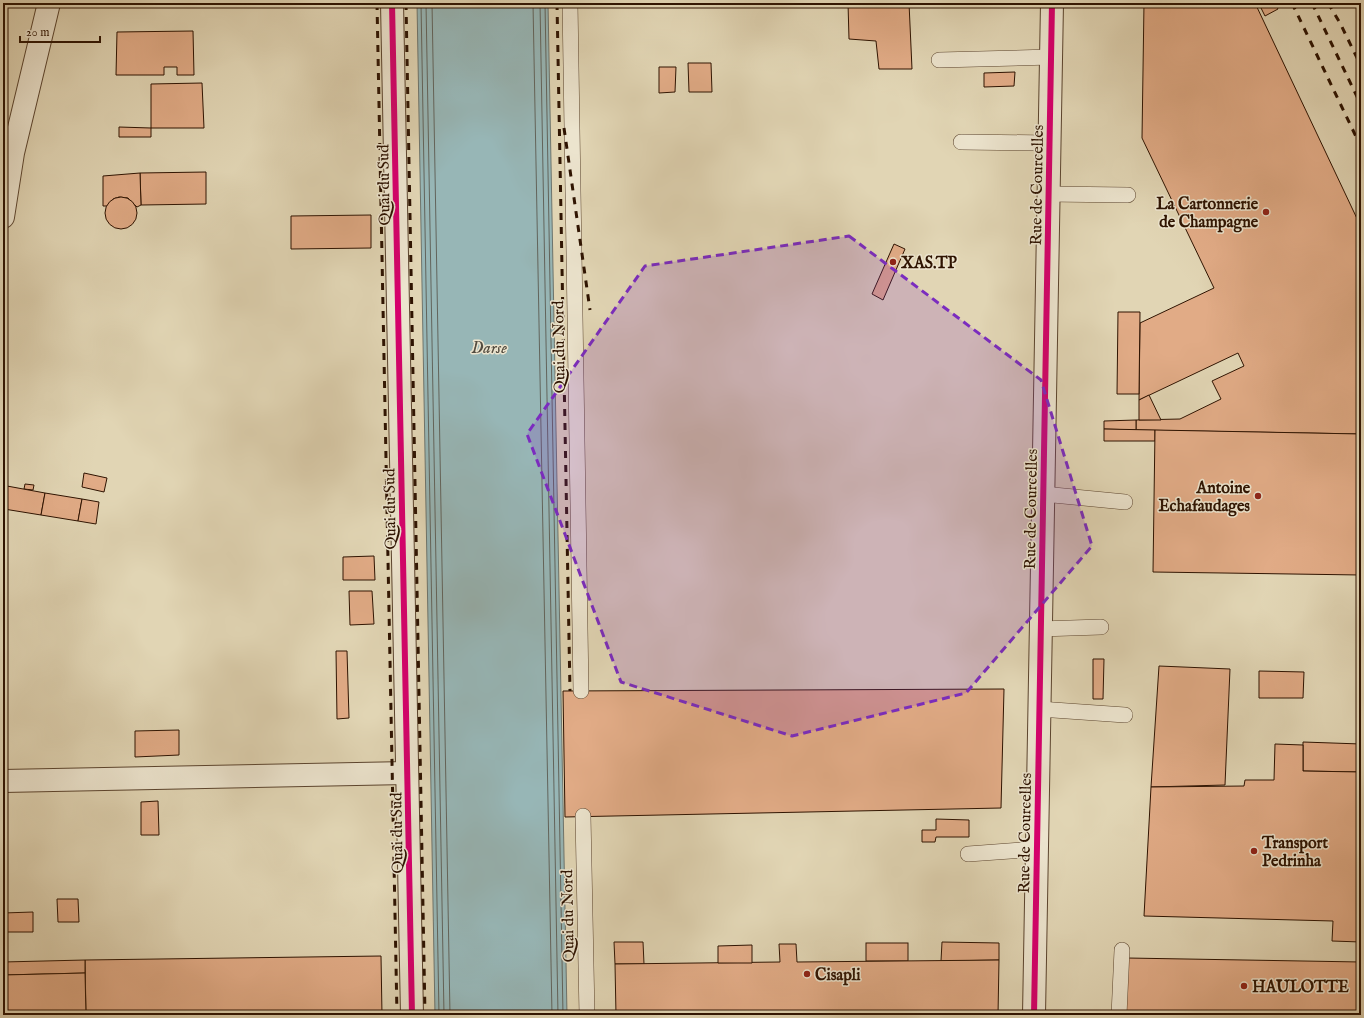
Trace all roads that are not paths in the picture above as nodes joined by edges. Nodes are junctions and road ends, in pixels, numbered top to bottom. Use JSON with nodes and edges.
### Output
{"nodes":[{"id":1,"x":49,"y":3,"type":"edge"},
{"id":2,"x":392,"y":3,"type":"edge"},
{"id":3,"x":570,"y":3,"type":"edge"},
{"id":4,"x":1052,"y":3,"type":"edge"},
{"id":5,"x":1051,"y":56,"type":"junction"},
{"id":6,"x":939,"y":60,"type":"dead end"},
{"id":7,"x":961,"y":142,"type":"dead end"},
{"id":8,"x":1049,"y":143,"type":"junction"},
{"id":9,"x":1048,"y":194,"type":"junction"},
{"id":10,"x":1128,"y":195,"type":"dead end"},
{"id":11,"x":3,"y":217,"type":"edge"},
{"id":12,"x":1043,"y":494,"type":"junction"},
{"id":13,"x":1125,"y":502,"type":"dead end"},
{"id":14,"x":1101,"y":627,"type":"dead end"},
{"id":15,"x":1040,"y":629,"type":"junction"},
{"id":16,"x":581,"y":691,"type":"dead end"},
{"id":17,"x":1039,"y":709,"type":"junction"},
{"id":18,"x":1124,"y":715,"type":"dead end"},
{"id":19,"x":407,"y":773,"type":"junction"},
{"id":20,"x":3,"y":781,"type":"edge"},
{"id":21,"x":583,"y":816,"type":"dead end"},
{"id":22,"x":1037,"y":849,"type":"junction"},
{"id":23,"x":968,"y":854,"type":"dead end"},
{"id":24,"x":1122,"y":950,"type":"dead end"},
{"id":25,"x":412,"y":1015,"type":"edge"},
{"id":26,"x":587,"y":1015,"type":"edge"},
{"id":27,"x":1034,"y":1015,"type":"edge"},
{"id":28,"x":1119,"y":1015,"type":"edge"}],
"edges":[{"from":1,"to":11,"type":"street"},
{"from":2,"to":19,"type":"street","name":"Quai du Sud"},
{"from":3,"to":16,"type":"lane","name":"Quai du Nord"},
{"from":4,"to":5,"type":"street","name":"Rue de Courcelles"},
{"from":5,"to":6,"type":"lane"},
{"from":5,"to":8,"type":"street","name":"Rue de Courcelles"},
{"from":7,"to":8,"type":"lane","name":"Rue de Courcelles"},
{"from":8,"to":9,"type":"street","name":"Rue de Courcelles"},
{"from":9,"to":10,"type":"lane","name":"Rue de Courcelles"},
{"from":9,"to":12,"type":"street","name":"Rue de Courcelles"},
{"from":12,"to":13,"type":"lane","name":"Rue de Courcelles"},
{"from":12,"to":15,"type":"street","name":"Rue de Courcelles"},
{"from":14,"to":15,"type":"lane"},
{"from":15,"to":17,"type":"street","name":"Rue de Courcelles"},
{"from":17,"to":18,"type":"lane"},
{"from":17,"to":22,"type":"street","name":"Rue de Courcelles"},
{"from":19,"to":20,"type":"street"},
{"from":19,"to":25,"type":"street","name":"Quai du Sud"},
{"from":21,"to":26,"type":"lane","name":"Quai du Nord"},
{"from":22,"to":23,"type":"lane","name":"Rue de Courcelles"},
{"from":22,"to":27,"type":"street","name":"Rue de Courcelles"},
{"from":24,"to":28,"type":"lane"}]}
